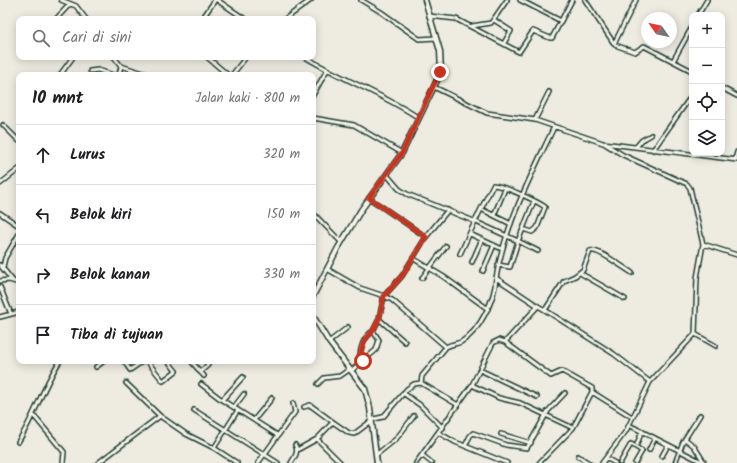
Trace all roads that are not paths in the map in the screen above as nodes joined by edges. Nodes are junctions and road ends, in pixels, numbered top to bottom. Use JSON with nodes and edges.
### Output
{"nodes":[{"id":1,"x":61,"y":0,"type":"edge"},
{"id":2,"x":216,"y":0,"type":"edge"},
{"id":3,"x":311,"y":0,"type":"edge"},
{"id":4,"x":361,"y":0,"type":"edge"},
{"id":5,"x":425,"y":0,"type":"edge"},
{"id":6,"x":507,"y":0,"type":"edge"},
{"id":7,"x":520,"y":0,"type":"edge"},
{"id":8,"x":572,"y":0,"type":"edge"},
{"id":9,"x":585,"y":0,"type":"edge"},
{"id":10,"x":636,"y":0,"type":"edge"},
{"id":11,"x":706,"y":0,"type":"edge"},
{"id":12,"x":70,"y":4,"type":"junction"},
{"id":13,"x":700,"y":12,"type":"edge"},
{"id":14,"x":59,"y":16,"type":"edge"},
{"id":15,"x":84,"y":16,"type":"edge"},
{"id":16,"x":204,"y":16,"type":"edge"},
{"id":17,"x":241,"y":16,"type":"edge"},
{"id":18,"x":289,"y":16,"type":"edge"},
{"id":19,"x":429,"y":16,"type":"junction"},
{"id":20,"x":494,"y":20,"type":"junction"},
{"id":21,"x":560,"y":21,"type":"junction"},
{"id":22,"x":472,"y":26,"type":"junction"},
{"id":23,"x":689,"y":32,"type":"edge"},
{"id":24,"x":436,"y":38,"type":"junction"},
{"id":25,"x":504,"y":44,"type":"junction"},
{"id":26,"x":614,"y":44,"type":"junction"},
{"id":27,"x":71,"y":60,"type":"edge"},
{"id":28,"x":116,"y":60,"type":"edge"},
{"id":29,"x":210,"y":60,"type":"edge"},
{"id":30,"x":244,"y":60,"type":"edge"},
{"id":31,"x":310,"y":60,"type":"edge"},
{"id":32,"x":673,"y":61,"type":"junction"},
{"id":33,"x":121,"y":66,"type":"junction"},
{"id":34,"x":689,"y":69,"type":"edge"},
{"id":35,"x":327,"y":70,"type":"junction"},
{"id":36,"x":90,"y":71,"type":"dead end"},
{"id":37,"x":62,"y":72,"type":"edge"},
{"id":38,"x":104,"y":72,"type":"edge"},
{"id":39,"x":120,"y":72,"type":"edge"},
{"id":40,"x":140,"y":72,"type":"edge"},
{"id":41,"x":224,"y":72,"type":"edge"},
{"id":42,"x":234,"y":72,"type":"edge"},
{"id":43,"x":434,"y":88,"type":"junction"},
{"id":44,"x":316,"y":89,"type":"edge"},
{"id":45,"x":725,"y":90,"type":"edge"},
{"id":46,"x":549,"y":92,"type":"dead end"},
{"id":47,"x":737,"y":96,"type":"edge"},
{"id":48,"x":689,"y":99,"type":"edge"},
{"id":49,"x":419,"y":118,"type":"junction"},
{"id":50,"x":316,"y":119,"type":"edge"},
{"id":51,"x":535,"y":120,"type":"junction"},
{"id":52,"x":3,"y":125,"type":"dead end"},
{"id":53,"x":554,"y":127,"type":"junction"},
{"id":54,"x":651,"y":135,"type":"dead end"},
{"id":55,"x":16,"y":138,"type":"edge"},
{"id":56,"x":603,"y":143,"type":"junction"},
{"id":57,"x":636,"y":147,"type":"junction"},
{"id":58,"x":653,"y":150,"type":"junction"},
{"id":59,"x":737,"y":152,"type":"edge"},
{"id":60,"x":402,"y":153,"type":"junction"},
{"id":61,"x":736,"y":160,"type":"edge"},
{"id":62,"x":16,"y":171,"type":"edge"},
{"id":63,"x":387,"y":175,"type":"junction"},
{"id":64,"x":0,"y":184,"type":"edge"},
{"id":65,"x":505,"y":189,"type":"junction"},
{"id":66,"x":521,"y":196,"type":"junction"},
{"id":67,"x":369,"y":198,"type":"junction"},
{"id":68,"x":534,"y":202,"type":"junction"},
{"id":69,"x":481,"y":209,"type":"junction"},
{"id":70,"x":448,"y":210,"type":"junction"},
{"id":71,"x":0,"y":214,"type":"edge"},
{"id":72,"x":494,"y":215,"type":"junction"},
{"id":73,"x":316,"y":216,"type":"edge"},
{"id":74,"x":476,"y":222,"type":"junction"},
{"id":75,"x":16,"y":224,"type":"edge"},
{"id":76,"x":511,"y":224,"type":"junction"},
{"id":77,"x":523,"y":229,"type":"junction"},
{"id":78,"x":470,"y":234,"type":"junction"},
{"id":79,"x":426,"y":237,"type":"junction"},
{"id":80,"x":506,"y":237,"type":"junction"},
{"id":81,"x":16,"y":239,"type":"edge"},
{"id":82,"x":482,"y":239,"type":"junction"},
{"id":83,"x":518,"y":241,"type":"junction"},
{"id":84,"x":341,"y":242,"type":"junction"},
{"id":85,"x":703,"y":244,"type":"junction"},
{"id":86,"x":494,"y":245,"type":"junction"},
{"id":87,"x":446,"y":246,"type":"dead end"},
{"id":88,"x":502,"y":249,"type":"junction"},
{"id":89,"x":538,"y":251,"type":"dead end"},
{"id":90,"x":460,"y":254,"type":"dead end"},
{"id":91,"x":737,"y":255,"type":"edge"},
{"id":92,"x":414,"y":259,"type":"junction"},
{"id":93,"x":472,"y":262,"type":"dead end"},
{"id":94,"x":498,"y":265,"type":"junction"},
{"id":95,"x":1,"y":266,"type":"edge"},
{"id":96,"x":430,"y":268,"type":"junction"},
{"id":97,"x":327,"y":269,"type":"junction"},
{"id":98,"x":483,"y":271,"type":"dead end"},
{"id":99,"x":580,"y":273,"type":"junction"},
{"id":100,"x":632,"y":273,"type":"dead end"},
{"id":101,"x":422,"y":278,"type":"dead end"},
{"id":102,"x":496,"y":278,"type":"junction"},
{"id":103,"x":13,"y":280,"type":"junction"},
{"id":104,"x":0,"y":281,"type":"edge"},
{"id":105,"x":16,"y":282,"type":"edge"},
{"id":106,"x":0,"y":287,"type":"edge"},
{"id":107,"x":316,"y":290,"type":"edge"},
{"id":108,"x":384,"y":296,"type":"junction"},
{"id":109,"x":625,"y":299,"type":"dead end"},
{"id":110,"x":538,"y":306,"type":"junction"},
{"id":111,"x":488,"y":309,"type":"junction"},
{"id":112,"x":545,"y":310,"type":"junction"},
{"id":113,"x":16,"y":313,"type":"edge"},
{"id":114,"x":12,"y":314,"type":"junction"},
{"id":115,"x":0,"y":317,"type":"edge"},
{"id":116,"x":379,"y":319,"type":"junction"},
{"id":117,"x":316,"y":321,"type":"edge"},
{"id":118,"x":348,"y":328,"type":"dead end"},
{"id":119,"x":373,"y":331,"type":"junction"},
{"id":120,"x":695,"y":334,"type":"junction"},
{"id":121,"x":329,"y":342,"type":"junction"},
{"id":122,"x":405,"y":342,"type":"dead end"},
{"id":123,"x":505,"y":342,"type":"junction"},
{"id":124,"x":716,"y":346,"type":"dead end"},
{"id":125,"x":446,"y":347,"type":"junction"},
{"id":126,"x":363,"y":361,"type":"junction"},
{"id":127,"x":58,"y":364,"type":"edge"},
{"id":128,"x":100,"y":364,"type":"edge"},
{"id":129,"x":126,"y":364,"type":"edge"},
{"id":130,"x":139,"y":364,"type":"edge"},
{"id":131,"x":149,"y":364,"type":"edge"},
{"id":132,"x":170,"y":364,"type":"edge"},
{"id":133,"x":193,"y":364,"type":"edge"},
{"id":134,"x":208,"y":364,"type":"edge"},
{"id":135,"x":96,"y":367,"type":"dead end"},
{"id":136,"x":351,"y":370,"type":"junction"},
{"id":137,"x":480,"y":370,"type":"junction"},
{"id":138,"x":200,"y":372,"type":"junction"},
{"id":139,"x":204,"y":376,"type":"dead end"},
{"id":140,"x":243,"y":377,"type":"dead end"},
{"id":141,"x":650,"y":382,"type":"junction"},
{"id":142,"x":126,"y":383,"type":"dead end"},
{"id":143,"x":421,"y":383,"type":"junction"},
{"id":144,"x":201,"y":384,"type":"dead end"},
{"id":145,"x":318,"y":384,"type":"dead end"},
{"id":146,"x":472,"y":385,"type":"junction"},
{"id":147,"x":592,"y":392,"type":"junction"},
{"id":148,"x":403,"y":393,"type":"junction"},
{"id":149,"x":565,"y":393,"type":"dead end"},
{"id":150,"x":244,"y":394,"type":"dead end"},
{"id":151,"x":537,"y":397,"type":"dead end"},
{"id":152,"x":272,"y":398,"type":"dead end"},
{"id":153,"x":222,"y":400,"type":"junction"},
{"id":154,"x":293,"y":403,"type":"dead end"},
{"id":155,"x":458,"y":405,"type":"junction"},
{"id":156,"x":234,"y":407,"type":"junction"},
{"id":157,"x":304,"y":407,"type":"dead end"},
{"id":158,"x":194,"y":410,"type":"dead end"},
{"id":159,"x":238,"y":410,"type":"junction"},
{"id":160,"x":545,"y":415,"type":"junction"},
{"id":161,"x":700,"y":415,"type":"dead end"},
{"id":162,"x":34,"y":416,"type":"junction"},
{"id":163,"x":160,"y":416,"type":"junction"},
{"id":164,"x":414,"y":416,"type":"dead end"},
{"id":165,"x":632,"y":417,"type":"junction"},
{"id":166,"x":254,"y":420,"type":"junction"},
{"id":167,"x":372,"y":421,"type":"junction"},
{"id":168,"x":333,"y":422,"type":"junction"},
{"id":169,"x":629,"y":425,"type":"junction"},
{"id":170,"x":443,"y":428,"type":"junction"},
{"id":171,"x":573,"y":428,"type":"junction"},
{"id":172,"x":226,"y":429,"type":"junction"},
{"id":173,"x":642,"y":431,"type":"junction"},
{"id":174,"x":439,"y":433,"type":"junction"},
{"id":175,"x":501,"y":434,"type":"dead end"},
{"id":176,"x":277,"y":435,"type":"junction"},
{"id":177,"x":655,"y":438,"type":"junction"},
{"id":178,"x":685,"y":439,"type":"junction"},
{"id":179,"x":317,"y":440,"type":"junction"},
{"id":180,"x":18,"y":442,"type":"dead end"},
{"id":181,"x":531,"y":443,"type":"junction"},
{"id":182,"x":295,"y":444,"type":"dead end"},
{"id":183,"x":637,"y":444,"type":"dead end"},
{"id":184,"x":668,"y":445,"type":"junction"},
{"id":185,"x":465,"y":446,"type":"junction"},
{"id":186,"x":214,"y":448,"type":"junction"},
{"id":187,"x":297,"y":450,"type":"junction"},
{"id":188,"x":649,"y":450,"type":"dead end"},
{"id":189,"x":680,"y":452,"type":"junction"},
{"id":190,"x":264,"y":454,"type":"junction"},
{"id":191,"x":376,"y":455,"type":"junction"},
{"id":192,"x":422,"y":455,"type":"junction"},
{"id":193,"x":578,"y":456,"type":"dead end"},
{"id":194,"x":662,"y":456,"type":"dead end"},
{"id":195,"x":606,"y":458,"type":"junction"},
{"id":196,"x":694,"y":458,"type":"junction"},
{"id":197,"x":63,"y":463,"type":"edge"},
{"id":198,"x":98,"y":463,"type":"edge"},
{"id":199,"x":237,"y":463,"type":"edge"},
{"id":200,"x":258,"y":463,"type":"edge"},
{"id":201,"x":278,"y":463,"type":"edge"},
{"id":202,"x":291,"y":463,"type":"edge"},
{"id":203,"x":341,"y":463,"type":"edge"},
{"id":204,"x":377,"y":463,"type":"edge"},
{"id":205,"x":416,"y":463,"type":"edge"},
{"id":206,"x":432,"y":463,"type":"edge"},
{"id":207,"x":507,"y":463,"type":"edge"},
{"id":208,"x":539,"y":463,"type":"edge"},
{"id":209,"x":589,"y":463,"type":"edge"},
{"id":210,"x":602,"y":463,"type":"edge"},
{"id":211,"x":615,"y":463,"type":"edge"},
{"id":212,"x":620,"y":463,"type":"edge"},
{"id":213,"x":635,"y":463,"type":"edge"},
{"id":214,"x":675,"y":463,"type":"edge"},
{"id":215,"x":692,"y":463,"type":"edge"},
{"id":216,"x":704,"y":463,"type":"edge"}],
"edges":[{"from":1,"to":12,"type":"street"},
{"from":2,"to":16,"type":"street"},
{"from":2,"to":17,"type":"street"},
{"from":3,"to":18,"type":"street"},
{"from":4,"to":24,"type":"street"},
{"from":5,"to":19,"type":"street"},
{"from":6,"to":20,"type":"street"},
{"from":7,"to":21,"type":"street"},
{"from":8,"to":21,"type":"street"},
{"from":9,"to":26,"type":"street"},
{"from":10,"to":26,"type":"street"},
{"from":11,"to":13,"type":"street"},
{"from":12,"to":14,"type":"street"},
{"from":12,"to":15,"type":"street"},
{"from":19,"to":22,"type":"street"},
{"from":19,"to":24,"type":"street"},
{"from":20,"to":22,"type":"street"},
{"from":20,"to":25,"type":"street"},
{"from":21,"to":25,"type":"street"},
{"from":22,"to":25,"type":"street"},
{"from":23,"to":32,"type":"street"},
{"from":24,"to":43,"type":"street"},
{"from":26,"to":32,"type":"street"},
{"from":27,"to":37,"type":"street"},
{"from":28,"to":33,"type":"street"},
{"from":29,"to":41,"type":"street"},
{"from":30,"to":42,"type":"street"},
{"from":31,"to":35,"type":"street"},
{"from":32,"to":34,"type":"street"},
{"from":33,"to":39,"type":"street"},
{"from":33,"to":40,"type":"street"},
{"from":35,"to":44,"type":"street"},
{"from":35,"to":49,"type":"street"},
{"from":36,"to":38,"type":"street"},
{"from":43,"to":49,"type":"street"},
{"from":43,"to":51,"type":"street"},
{"from":45,"to":47,"type":"street"},
{"from":46,"to":51,"type":"street"},
{"from":48,"to":58,"type":"street"},
{"from":49,"to":60,"type":"street"},
{"from":50,"to":60,"type":"street"},
{"from":51,"to":53,"type":"street"},
{"from":52,"to":55,"type":"street"},
{"from":53,"to":56,"type":"street"},
{"from":53,"to":66,"type":"street"},
{"from":54,"to":57,"type":"street"},
{"from":56,"to":57,"type":"street"},
{"from":56,"to":85,"type":"street"},
{"from":57,"to":58,"type":"street"},
{"from":58,"to":61,"type":"street"},
{"from":59,"to":61,"type":"street"},
{"from":60,"to":63,"type":"street"},
{"from":62,"to":64,"type":"street"},
{"from":63,"to":67,"type":"street"},
{"from":63,"to":70,"type":"street"},
{"from":65,"to":66,"type":"street"},
{"from":65,"to":69,"type":"street"},
{"from":65,"to":72,"type":"street"},
{"from":66,"to":68,"type":"street"},
{"from":66,"to":76,"type":"street"},
{"from":67,"to":79,"type":"street"},
{"from":67,"to":84,"type":"street"},
{"from":68,"to":77,"type":"street"},
{"from":68,"to":77,"type":"street"},
{"from":69,"to":72,"type":"street"},
{"from":69,"to":74,"type":"street"},
{"from":70,"to":74,"type":"street"},
{"from":70,"to":79,"type":"street"},
{"from":71,"to":75,"type":"street"},
{"from":72,"to":76,"type":"street"},
{"from":73,"to":84,"type":"street"},
{"from":74,"to":78,"type":"street"},
{"from":74,"to":80,"type":"street"},
{"from":76,"to":80,"type":"street"},
{"from":77,"to":83,"type":"street"},
{"from":78,"to":82,"type":"street"},
{"from":78,"to":90,"type":"street"},
{"from":79,"to":92,"type":"street"},
{"from":80,"to":83,"type":"street"},
{"from":80,"to":88,"type":"street"},
{"from":81,"to":95,"type":"street"},
{"from":82,"to":86,"type":"street"},
{"from":82,"to":93,"type":"street"},
{"from":83,"to":89,"type":"street"},
{"from":83,"to":94,"type":"street"},
{"from":84,"to":97,"type":"street"},
{"from":85,"to":91,"type":"street"},
{"from":85,"to":120,"type":"street"},
{"from":86,"to":88,"type":"street"},
{"from":86,"to":98,"type":"street"},
{"from":87,"to":96,"type":"street"},
{"from":88,"to":94,"type":"street"},
{"from":92,"to":96,"type":"street"},
{"from":92,"to":108,"type":"street"},
{"from":94,"to":102,"type":"street"},
{"from":95,"to":103,"type":"street"},
{"from":96,"to":101,"type":"street"},
{"from":96,"to":111,"type":"street"},
{"from":97,"to":107,"type":"street"},
{"from":97,"to":108,"type":"street"},
{"from":99,"to":100,"type":"street"},
{"from":99,"to":109,"type":"street"},
{"from":99,"to":112,"type":"street"},
{"from":102,"to":110,"type":"street"},
{"from":102,"to":111,"type":"street"},
{"from":103,"to":104,"type":"street"},
{"from":103,"to":105,"type":"street"},
{"from":106,"to":114,"type":"street"},
{"from":108,"to":116,"type":"street"},
{"from":108,"to":125,"type":"street"},
{"from":110,"to":112,"type":"street"},
{"from":110,"to":123,"type":"street"},
{"from":111,"to":125,"type":"street"},
{"from":112,"to":141,"type":"street"},
{"from":113,"to":114,"type":"street"},
{"from":114,"to":115,"type":"street"},
{"from":116,"to":119,"type":"street"},
{"from":116,"to":122,"type":"street"},
{"from":117,"to":121,"type":"street"},
{"from":118,"to":121,"type":"street"},
{"from":119,"to":126,"type":"street"},
{"from":119,"to":126,"type":"street"},
{"from":120,"to":124,"type":"street"},
{"from":120,"to":141,"type":"street"},
{"from":121,"to":136,"type":"street"},
{"from":123,"to":137,"type":"street"},
{"from":123,"to":147,"type":"street"},
{"from":125,"to":143,"type":"street"},
{"from":126,"to":136,"type":"street"},
{"from":127,"to":162,"type":"street"},
{"from":128,"to":135,"type":"street"},
{"from":129,"to":130,"type":"street"},
{"from":131,"to":132,"type":"street"},
{"from":133,"to":138,"type":"street"},
{"from":134,"to":138,"type":"street"},
{"from":136,"to":145,"type":"street"},
{"from":136,"to":167,"type":"street"},
{"from":137,"to":146,"type":"street"},
{"from":137,"to":151,"type":"street"},
{"from":138,"to":139,"type":"street"},
{"from":140,"to":153,"type":"street"},
{"from":141,"to":165,"type":"street"},
{"from":142,"to":163,"type":"street"},
{"from":143,"to":148,"type":"street"},
{"from":143,"to":155,"type":"street"},
{"from":144,"to":153,"type":"street"},
{"from":146,"to":155,"type":"street"},
{"from":146,"to":160,"type":"street"},
{"from":147,"to":165,"type":"street"},
{"from":147,"to":171,"type":"street"},
{"from":148,"to":167,"type":"street"},
{"from":148,"to":170,"type":"street"},
{"from":149,"to":160,"type":"street"},
{"from":150,"to":156,"type":"street"},
{"from":152,"to":166,"type":"street"},
{"from":153,"to":156,"type":"street"},
{"from":154,"to":176,"type":"street"},
{"from":155,"to":170,"type":"street"},
{"from":156,"to":159,"type":"street"},
{"from":157,"to":168,"type":"street"},
{"from":158,"to":172,"type":"street"},
{"from":159,"to":166,"type":"street"},
{"from":159,"to":172,"type":"street"},
{"from":160,"to":171,"type":"street"},
{"from":160,"to":181,"type":"street"},
{"from":161,"to":178,"type":"street"},
{"from":162,"to":180,"type":"street"},
{"from":162,"to":197,"type":"street"},
{"from":163,"to":186,"type":"street"},
{"from":163,"to":198,"type":"street"},
{"from":164,"to":191,"type":"street"},
{"from":165,"to":169,"type":"street"},
{"from":166,"to":176,"type":"street"},
{"from":167,"to":168,"type":"street"},
{"from":167,"to":191,"type":"street"},
{"from":168,"to":179,"type":"street"},
{"from":169,"to":173,"type":"street"},
{"from":169,"to":195,"type":"street"},
{"from":170,"to":174,"type":"street"},
{"from":171,"to":208,"type":"street"},
{"from":172,"to":186,"type":"street"},
{"from":172,"to":190,"type":"street"},
{"from":173,"to":177,"type":"street"},
{"from":173,"to":183,"type":"street"},
{"from":174,"to":185,"type":"street"},
{"from":174,"to":192,"type":"street"},
{"from":175,"to":181,"type":"street"},
{"from":176,"to":190,"type":"street"},
{"from":177,"to":184,"type":"street"},
{"from":177,"to":188,"type":"street"},
{"from":178,"to":189,"type":"street"},
{"from":178,"to":216,"type":"street"},
{"from":179,"to":187,"type":"street"},
{"from":179,"to":203,"type":"street"},
{"from":181,"to":185,"type":"street"},
{"from":182,"to":187,"type":"street"},
{"from":184,"to":189,"type":"street"},
{"from":184,"to":194,"type":"street"},
{"from":185,"to":207,"type":"street"},
{"from":186,"to":199,"type":"street"},
{"from":187,"to":202,"type":"street"},
{"from":189,"to":196,"type":"street"},
{"from":189,"to":214,"type":"street"},
{"from":190,"to":200,"type":"street"},
{"from":190,"to":201,"type":"street"},
{"from":191,"to":204,"type":"street"},
{"from":192,"to":205,"type":"street"},
{"from":192,"to":206,"type":"street"},
{"from":193,"to":209,"type":"street"},
{"from":195,"to":210,"type":"street"},
{"from":195,"to":211,"type":"street"},
{"from":196,"to":215,"type":"street"},
{"from":196,"to":216,"type":"street"},
{"from":212,"to":213,"type":"street"}]}
